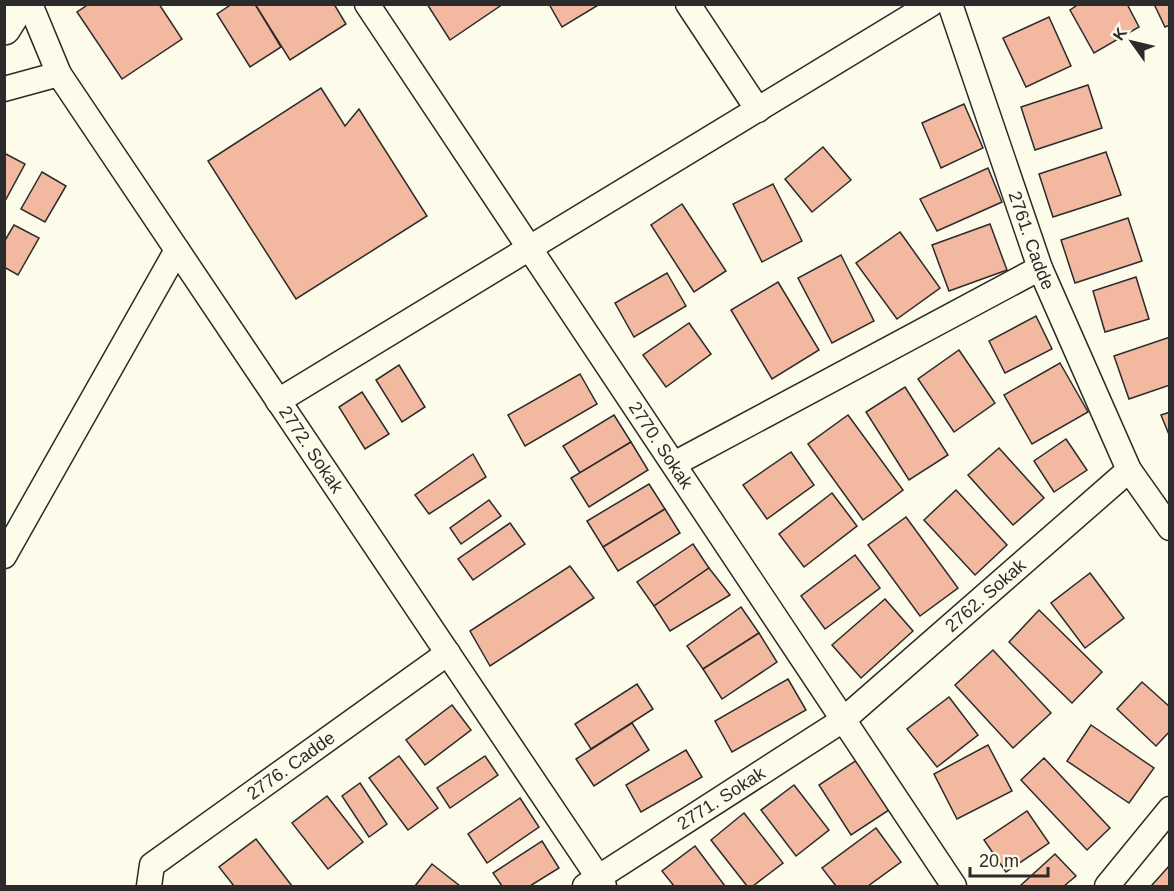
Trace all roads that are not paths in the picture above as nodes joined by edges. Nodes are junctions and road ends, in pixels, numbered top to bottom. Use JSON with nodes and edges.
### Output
{"nodes":[{"id":1,"x":19,"y":4,"type":"edge"},
{"id":2,"x":30,"y":4,"type":"edge"},
{"id":3,"x":367,"y":4,"type":"edge"},
{"id":4,"x":688,"y":4,"type":"edge"},
{"id":5,"x":931,"y":4,"type":"edge"},
{"id":6,"x":950,"y":4,"type":"edge"},
{"id":7,"x":4,"y":28,"type":"edge"},
{"id":8,"x":59,"y":74,"type":"junction"},
{"id":9,"x":4,"y":89,"type":"edge"},
{"id":10,"x":758,"y":110,"type":"junction"},
{"id":11,"x":530,"y":248,"type":"junction"},
{"id":12,"x":177,"y":250,"type":"junction"},
{"id":13,"x":1040,"y":268,"type":"junction"},
{"id":14,"x":278,"y":401,"type":"junction"},
{"id":15,"x":674,"y":464,"type":"junction"},
{"id":16,"x":1129,"y":470,"type":"junction"},
{"id":17,"x":1170,"y":528,"type":"edge"},
{"id":18,"x":4,"y":556,"type":"edge"},
{"id":19,"x":448,"y":653,"type":"junction"},
{"id":20,"x":843,"y":720,"type":"junction"},
{"id":21,"x":1170,"y":809,"type":"edge"},
{"id":22,"x":596,"y":884,"type":"edge"},
{"id":23,"x":148,"y":886,"type":"edge"},
{"id":24,"x":954,"y":886,"type":"edge"},
{"id":25,"x":1107,"y":886,"type":"edge"}],
"edges":[{"from":1,"to":7,"type":"main road"},
{"from":2,"to":8,"type":"street","name":"2772. Sokak"},
{"from":3,"to":11,"type":"street","name":"2770. Sokak"},
{"from":4,"to":10,"type":"street"},
{"from":5,"to":10,"type":"street"},
{"from":6,"to":13,"type":"street","name":"2761. Cadde"},
{"from":8,"to":9,"type":"street"},
{"from":8,"to":12,"type":"street","name":"2772. Sokak"},
{"from":10,"to":11,"type":"street"},
{"from":11,"to":14,"type":"street"},
{"from":11,"to":15,"type":"street","name":"2770. Sokak"},
{"from":12,"to":14,"type":"street","name":"2772. Sokak"},
{"from":12,"to":18,"type":"street"},
{"from":13,"to":15,"type":"street"},
{"from":13,"to":16,"type":"street","name":"2761. Cadde"},
{"from":14,"to":19,"type":"street","name":"2772. Sokak"},
{"from":15,"to":20,"type":"street","name":"2770. Sokak"},
{"from":16,"to":17,"type":"street","name":"2761. Cadde"},
{"from":16,"to":20,"type":"street","name":"2762. Sokak"},
{"from":19,"to":22,"type":"street","name":"2772. Sokak"},
{"from":19,"to":23,"type":"street","name":"2776. Cadde"},
{"from":20,"to":22,"type":"street","name":"2771. Sokak"},
{"from":20,"to":24,"type":"street","name":"2770. Sokak"},
{"from":21,"to":25,"type":"street"}]}
